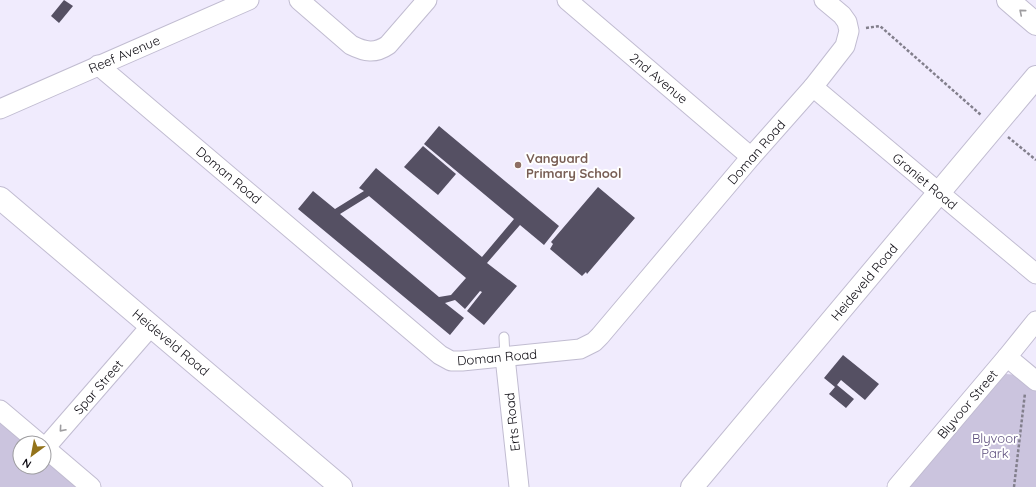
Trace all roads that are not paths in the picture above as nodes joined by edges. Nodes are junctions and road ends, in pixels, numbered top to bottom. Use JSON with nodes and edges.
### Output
{"nodes":[{"id":1,"x":249,"y":0,"type":"edge"},
{"id":2,"x":299,"y":0,"type":"edge"},
{"id":3,"x":427,"y":0,"type":"edge"},
{"id":4,"x":567,"y":0,"type":"edge"},
{"id":5,"x":824,"y":0,"type":"edge"},
{"id":6,"x":1008,"y":0,"type":"edge"},
{"id":7,"x":1036,"y":24,"type":"edge"},
{"id":8,"x":98,"y":65,"type":"junction"},
{"id":9,"x":1036,"y":77,"type":"edge"},
{"id":10,"x":813,"y":87,"type":"junction"},
{"id":11,"x":0,"y":109,"type":"edge"},
{"id":12,"x":751,"y":157,"type":"junction"},
{"id":13,"x":939,"y":193,"type":"junction"},
{"id":14,"x":0,"y":198,"type":"edge"},
{"id":15,"x":1036,"y":274,"type":"edge"},
{"id":16,"x":1036,"y":321,"type":"edge"},
{"id":17,"x":151,"y":326,"type":"junction"},
{"id":18,"x":504,"y":337,"type":"dead end"},
{"id":19,"x":505,"y":357,"type":"junction"},
{"id":20,"x":1007,"y":358,"type":"junction"},
{"id":21,"x":1031,"y":377,"type":"edge"},
{"id":22,"x":0,"y":410,"type":"edge"},
{"id":23,"x":30,"y":435,"type":"edge"},
{"id":24,"x":52,"y":436,"type":"edge"},
{"id":25,"x":52,"y":454,"type":"edge"},
{"id":26,"x":91,"y":487,"type":"edge"},
{"id":27,"x":341,"y":487,"type":"edge"},
{"id":28,"x":519,"y":487,"type":"edge"},
{"id":29,"x":692,"y":487,"type":"edge"},
{"id":30,"x":897,"y":487,"type":"edge"}],
"edges":[{"from":1,"to":8,"type":"street","name":"Reef Avenue"},
{"from":2,"to":3,"type":"street"},
{"from":4,"to":12,"type":"street","name":"2nd Avenue"},
{"from":5,"to":10,"type":"street","name":"Doman Road"},
{"from":7,"to":6,"type":"street","one_way":true},
{"from":8,"to":11,"type":"street","name":"Reef Avenue"},
{"from":8,"to":19,"type":"street","name":"Doman Road"},
{"from":9,"to":13,"type":"street","name":"Heideveld Road"},
{"from":10,"to":12,"type":"street","name":"Doman Road"},
{"from":10,"to":13,"type":"street","name":"Graniet Road"},
{"from":12,"to":19,"type":"street","name":"Doman Road"},
{"from":13,"to":15,"type":"street","name":"Graniet Road"},
{"from":13,"to":29,"type":"street","name":"Heideveld Road"},
{"from":14,"to":17,"type":"street","name":"Heideveld Road"},
{"from":16,"to":20,"type":"street","name":"Blyvoor Street"},
{"from":17,"to":24,"type":"street","name":"Spar Street","one_way":true},
{"from":17,"to":27,"type":"street","name":"Heideveld Road"},
{"from":18,"to":19,"type":"lane"},
{"from":19,"to":28,"type":"street","name":"Erts Road"},
{"from":20,"to":21,"type":"street"},
{"from":20,"to":30,"type":"street","name":"Blyvoor Street"},
{"from":22,"to":23,"type":"street"},
{"from":25,"to":26,"type":"street"}]}
